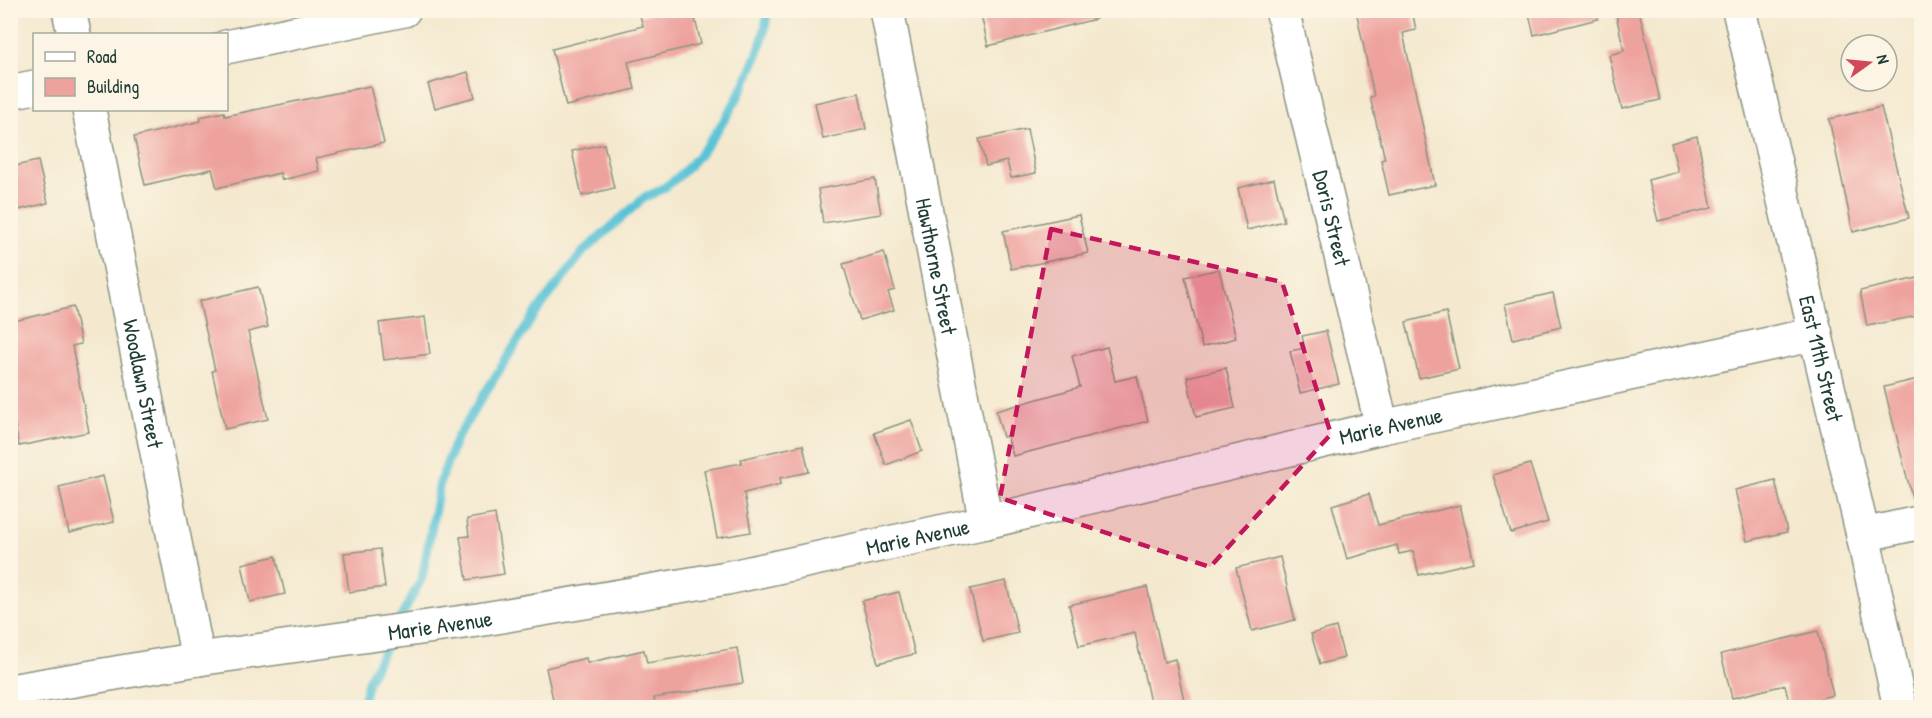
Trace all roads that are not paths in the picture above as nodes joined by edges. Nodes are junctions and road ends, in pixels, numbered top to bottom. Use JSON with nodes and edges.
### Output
{"nodes":[{"id":1,"x":69,"y":10,"type":"edge"},
{"id":2,"x":404,"y":10,"type":"edge"},
{"id":3,"x":887,"y":10,"type":"edge"},
{"id":4,"x":1282,"y":10,"type":"edge"},
{"id":5,"x":1739,"y":10,"type":"edge"},
{"id":6,"x":74,"y":33,"type":"edge"},
{"id":7,"x":228,"y":47,"type":"edge"},
{"id":8,"x":33,"y":87,"type":"edge"},
{"id":9,"x":10,"y":92,"type":"edge"},
{"id":10,"x":89,"y":111,"type":"edge"},
{"id":11,"x":1816,"y":334,"type":"junction"},
{"id":12,"x":1382,"y":427,"type":"junction"},
{"id":13,"x":986,"y":522,"type":"junction"},
{"id":14,"x":1922,"y":522,"type":"edge"},
{"id":15,"x":1863,"y":535,"type":"junction"},
{"id":16,"x":198,"y":659,"type":"junction"},
{"id":17,"x":10,"y":691,"type":"edge"},
{"id":18,"x":1900,"y":708,"type":"edge"}],
"edges":[{"from":1,"to":6,"type":"street"},
{"from":2,"to":7,"type":"street"},
{"from":3,"to":13,"type":"street","name":"Hawthorne Street"},
{"from":4,"to":12,"type":"street","name":"Doris Street"},
{"from":5,"to":11,"type":"street","name":"East 11th Street"},
{"from":8,"to":9,"type":"street"},
{"from":10,"to":16,"type":"street","name":"Woodlawn Street"},
{"from":11,"to":12,"type":"street","name":"Marie Avenue"},
{"from":11,"to":15,"type":"street","name":"East 11th Street"},
{"from":12,"to":13,"type":"street","name":"Marie Avenue"},
{"from":13,"to":16,"type":"street","name":"Marie Avenue"},
{"from":14,"to":15,"type":"street"},
{"from":15,"to":18,"type":"street","name":"East 11th Street"},
{"from":16,"to":17,"type":"street","name":"Marie Avenue"}]}
